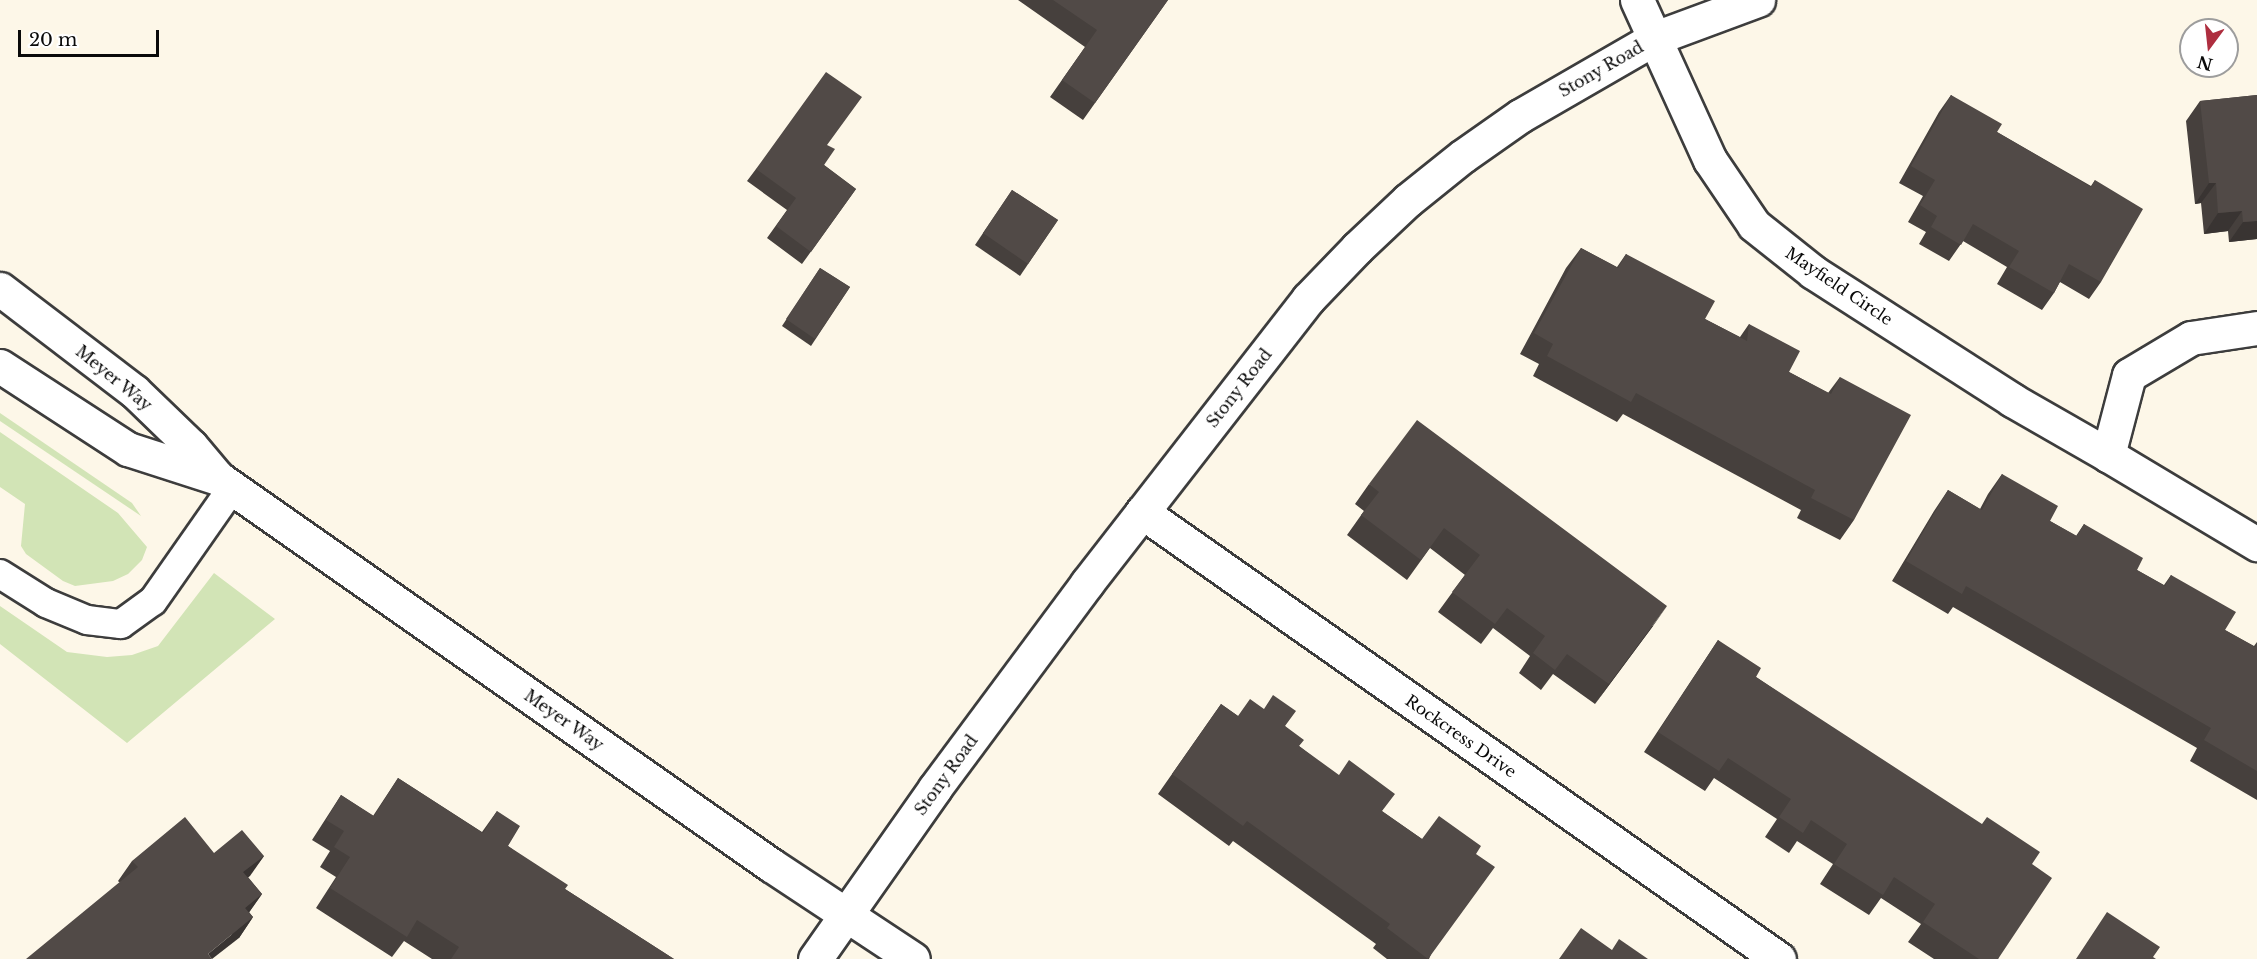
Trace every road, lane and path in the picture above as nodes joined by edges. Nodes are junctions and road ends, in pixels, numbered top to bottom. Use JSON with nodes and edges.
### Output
{"nodes":[{"id":1,"x":1637,"y":0,"type":"edge"},
{"id":2,"x":1758,"y":0,"type":"edge"},
{"id":3,"x":1655,"y":38,"type":"junction"},
{"id":4,"x":0,"y":289,"type":"edge"},
{"id":5,"x":2257,"y":328,"type":"edge"},
{"id":6,"x":0,"y":366,"type":"edge"},
{"id":7,"x":2108,"y":455,"type":"junction"},
{"id":8,"x":225,"y":483,"type":"junction"},
{"id":9,"x":1142,"y":512,"type":"junction"},
{"id":10,"x":2257,"y":544,"type":"edge"},
{"id":11,"x":0,"y":573,"type":"edge"},
{"id":12,"x":846,"y":915,"type":"junction"},
{"id":13,"x":815,"y":959,"type":"edge"},
{"id":14,"x":913,"y":959,"type":"edge"},
{"id":15,"x":1779,"y":959,"type":"edge"}],
"edges":[{"from":1,"to":3,"type":"street","name":"Mayfield Circle"},
{"from":2,"to":3,"type":"street","name":"Stony Road"},
{"from":3,"to":7,"type":"street","name":"Mayfield Circle"},
{"from":3,"to":9,"type":"street","name":"Stony Road"},
{"from":4,"to":8,"type":"street","name":"Meyer Way"},
{"from":5,"to":7,"type":"street"},
{"from":6,"to":8,"type":"street","name":"Meyer Way"},
{"from":7,"to":10,"type":"street","name":"Mayfield Circle"},
{"from":8,"to":11,"type":"lane"},
{"from":8,"to":12,"type":"street","name":"Meyer Way"},
{"from":9,"to":12,"type":"street","name":"Stony Road"},
{"from":9,"to":15,"type":"street","name":"Rockcress Drive"},
{"from":12,"to":13,"type":"street","name":"Stony Road"},
{"from":12,"to":14,"type":"street","name":"Meyer Way"}]}
